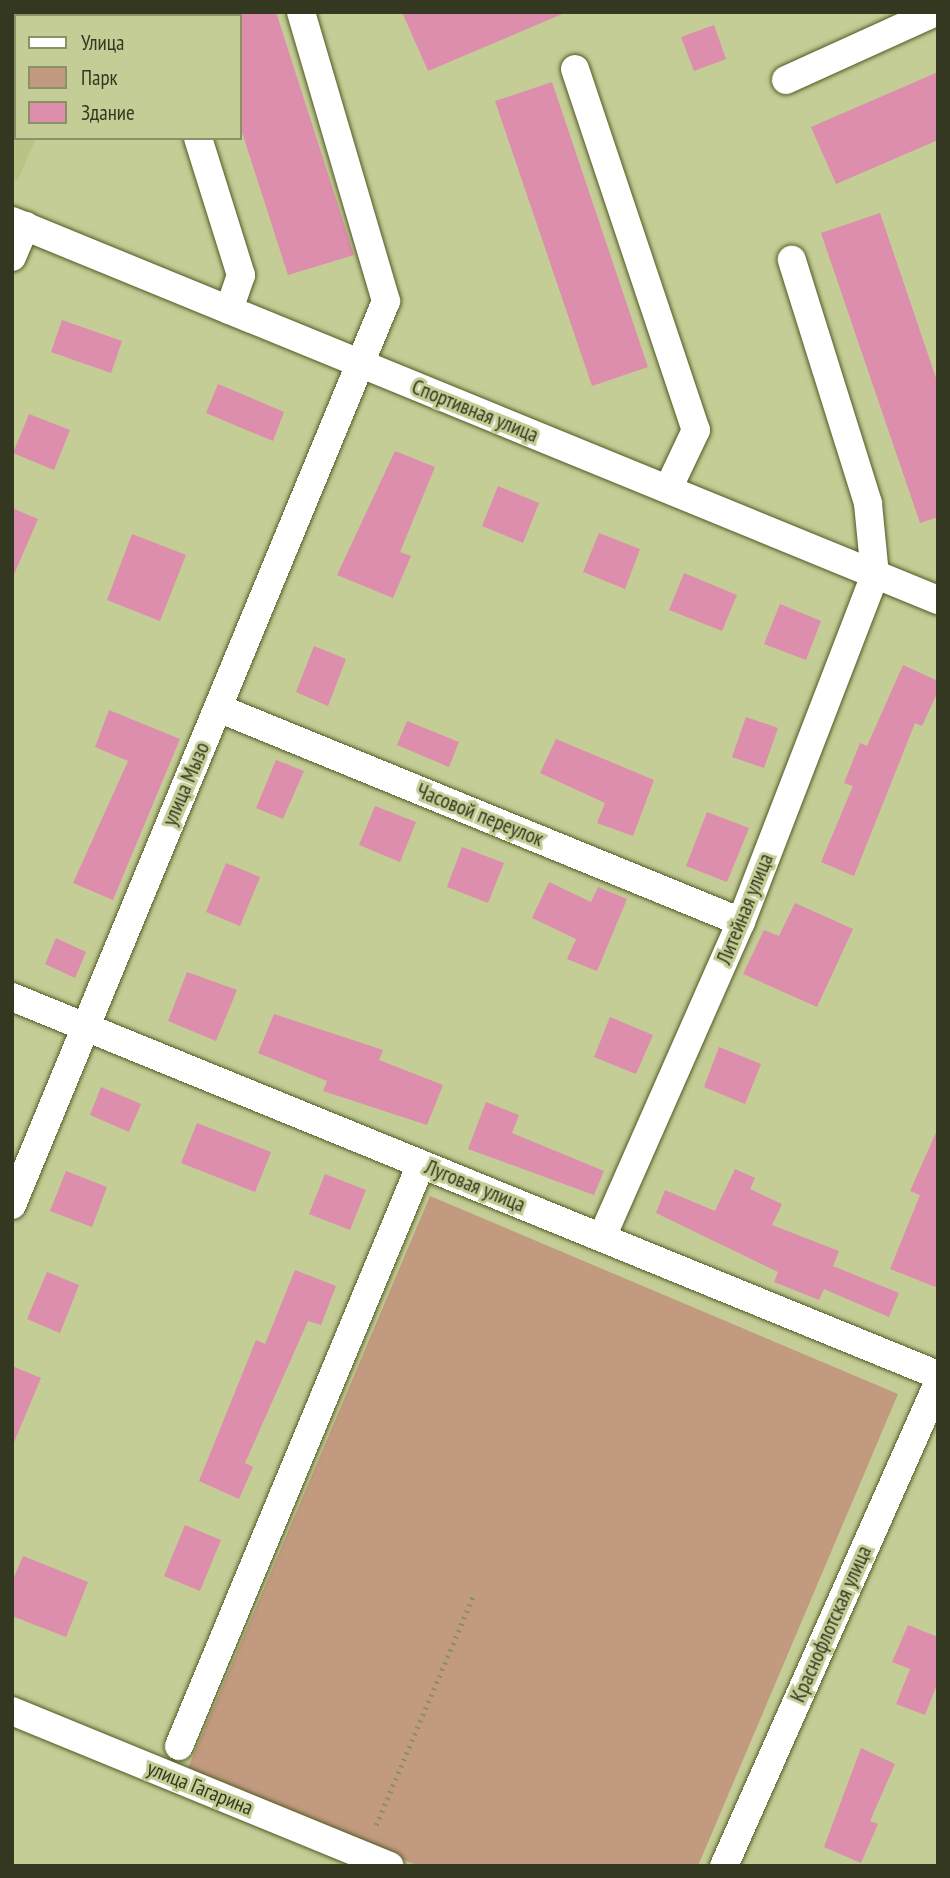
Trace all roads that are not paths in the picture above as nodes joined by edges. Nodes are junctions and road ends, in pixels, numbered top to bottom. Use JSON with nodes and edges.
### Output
{"nodes":[{"id":1,"x":301,"y":12,"type":"edge"},
{"id":2,"x":936,"y":12,"type":"edge"},
{"id":3,"x":575,"y":69,"type":"dead end"},
{"id":4,"x":786,"y":80,"type":"dead end"},
{"id":5,"x":199,"y":140,"type":"edge"},
{"id":6,"x":19,"y":224,"type":"edge"},
{"id":7,"x":12,"y":257,"type":"edge"},
{"id":8,"x":792,"y":260,"type":"dead end"},
{"id":9,"x":229,"y":310,"type":"junction"},
{"id":10,"x":360,"y":363,"type":"junction"},
{"id":11,"x":668,"y":489,"type":"junction"},
{"id":12,"x":876,"y":575,"type":"junction"},
{"id":13,"x":938,"y":600,"type":"edge"},
{"id":14,"x":218,"y":708,"type":"junction"},
{"id":15,"x":741,"y":922,"type":"junction"},
{"id":16,"x":12,"y":997,"type":"edge"},
{"id":17,"x":86,"y":1027,"type":"junction"},
{"id":18,"x":421,"y":1164,"type":"junction"},
{"id":19,"x":12,"y":1205,"type":"edge"},
{"id":20,"x":602,"y":1237,"type":"junction"},
{"id":21,"x":938,"y":1375,"type":"edge"},
{"id":22,"x":938,"y":1383,"type":"edge"},
{"id":23,"x":12,"y":1711,"type":"edge"},
{"id":24,"x":179,"y":1746,"type":"dead end"},
{"id":25,"x":389,"y":1866,"type":"edge"},
{"id":26,"x":724,"y":1866,"type":"edge"}],
"edges":[{"from":1,"to":10,"type":"street","name":"улица Мызо"},
{"from":2,"to":4,"type":"street"},
{"from":3,"to":11,"type":"street"},
{"from":5,"to":9,"type":"street"},
{"from":6,"to":7,"type":"street"},
{"from":6,"to":9,"type":"street","name":"Спортивная улица"},
{"from":8,"to":12,"type":"street"},
{"from":9,"to":10,"type":"street","name":"Спортивная улица"},
{"from":10,"to":11,"type":"street","name":"Спортивная улица"},
{"from":10,"to":14,"type":"street","name":"улица Мызо"},
{"from":11,"to":12,"type":"street","name":"Спортивная улица"},
{"from":12,"to":13,"type":"street","name":"Спортивная улица"},
{"from":12,"to":15,"type":"street","name":"Литейная улица"},
{"from":14,"to":15,"type":"street","name":"Часовой переулок"},
{"from":14,"to":17,"type":"street","name":"улица Мызо"},
{"from":15,"to":20,"type":"street","name":"Литейная улица"},
{"from":16,"to":17,"type":"street","name":"Луговая улица"},
{"from":17,"to":18,"type":"street","name":"Луговая улица"},
{"from":17,"to":19,"type":"street","name":"улица Мызо"},
{"from":18,"to":20,"type":"street","name":"Луговая улица"},
{"from":18,"to":24,"type":"street"},
{"from":20,"to":21,"type":"street","name":"Луговая улица"},
{"from":22,"to":26,"type":"street","name":"Краснофлотская улица"},
{"from":23,"to":25,"type":"street","name":"улица Гагарина"}]}
